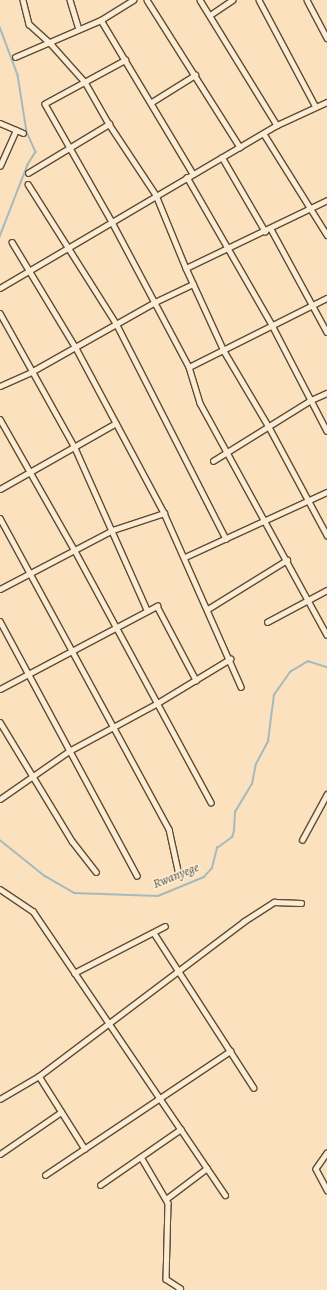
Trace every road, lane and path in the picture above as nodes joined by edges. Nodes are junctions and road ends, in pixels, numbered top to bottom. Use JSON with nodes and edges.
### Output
{"nodes":[{"id":1,"x":23,"y":0,"type":"edge"},
{"id":2,"x":70,"y":0,"type":"edge"},
{"id":3,"x":133,"y":0,"type":"edge"},
{"id":4,"x":147,"y":0,"type":"edge"},
{"id":5,"x":200,"y":0,"type":"edge"},
{"id":6,"x":232,"y":0,"type":"edge"},
{"id":7,"x":259,"y":0,"type":"edge"},
{"id":8,"x":306,"y":0,"type":"edge"},
{"id":9,"x":210,"y":15,"type":"junction"},
{"id":10,"x":101,"y":20,"type":"junction"},
{"id":11,"x":79,"y":29,"type":"junction"},
{"id":12,"x":327,"y":38,"type":"edge"},
{"id":13,"x":51,"y":44,"type":"junction"},
{"id":14,"x":15,"y":57,"type":"dead end"},
{"id":15,"x":126,"y":60,"type":"junction"},
{"id":16,"x":195,"y":75,"type":"junction"},
{"id":17,"x":85,"y":82,"type":"junction"},
{"id":18,"x":152,"y":102,"type":"junction"},
{"id":19,"x":327,"y":102,"type":"edge"},
{"id":20,"x":316,"y":107,"type":"junction"},
{"id":21,"x":0,"y":123,"type":"edge"},
{"id":22,"x":109,"y":124,"type":"junction"},
{"id":23,"x":277,"y":125,"type":"junction"},
{"id":24,"x":16,"y":130,"type":"junction"},
{"id":25,"x":24,"y":133,"type":"dead end"},
{"id":26,"x":264,"y":134,"type":"junction"},
{"id":27,"x":240,"y":147,"type":"junction"},
{"id":28,"x":70,"y":148,"type":"junction"},
{"id":29,"x":222,"y":157,"type":"junction"},
{"id":30,"x":0,"y":166,"type":"edge"},
{"id":31,"x":28,"y":173,"type":"dead end"},
{"id":32,"x":193,"y":174,"type":"junction"},
{"id":33,"x":188,"y":177,"type":"junction"},
{"id":34,"x":28,"y":184,"type":"dead end"},
{"id":35,"x":156,"y":195,"type":"junction"},
{"id":36,"x":327,"y":200,"type":"edge"},
{"id":37,"x":312,"y":209,"type":"junction"},
{"id":38,"x":112,"y":222,"type":"junction"},
{"id":39,"x":271,"y":228,"type":"junction"},
{"id":40,"x":265,"y":231,"type":"junction"},
{"id":41,"x":327,"y":235,"type":"edge"},
{"id":42,"x":12,"y":242,"type":"dead end"},
{"id":43,"x":70,"y":248,"type":"junction"},
{"id":44,"x":227,"y":249,"type":"junction"},
{"id":45,"x":186,"y":268,"type":"junction"},
{"id":46,"x":30,"y":272,"type":"junction"},
{"id":47,"x":193,"y":284,"type":"junction"},
{"id":48,"x":0,"y":288,"type":"edge"},
{"id":49,"x":327,"y":298,"type":"edge"},
{"id":50,"x":155,"y":302,"type":"junction"},
{"id":51,"x":313,"y":305,"type":"junction"},
{"id":52,"x":0,"y":313,"type":"edge"},
{"id":53,"x":117,"y":325,"type":"junction"},
{"id":54,"x":272,"y":325,"type":"junction"},
{"id":55,"x":327,"y":332,"type":"edge"},
{"id":56,"x":76,"y":348,"type":"junction"},
{"id":57,"x":224,"y":351,"type":"junction"},
{"id":58,"x":189,"y":367,"type":"junction"},
{"id":59,"x":31,"y":372,"type":"junction"},
{"id":60,"x":0,"y":386,"type":"edge"},
{"id":61,"x":327,"y":393,"type":"edge"},
{"id":62,"x":311,"y":400,"type":"junction"},
{"id":63,"x":0,"y":419,"type":"edge"},
{"id":64,"x":116,"y":423,"type":"junction"},
{"id":65,"x":270,"y":427,"type":"junction"},
{"id":66,"x":327,"y":431,"type":"edge"},
{"id":67,"x":75,"y":448,"type":"junction"},
{"id":68,"x":228,"y":454,"type":"junction"},
{"id":69,"x":213,"y":461,"type":"dead end"},
{"id":70,"x":30,"y":472,"type":"junction"},
{"id":71,"x":0,"y":489,"type":"edge"},
{"id":72,"x":327,"y":492,"type":"edge"},
{"id":73,"x":311,"y":502,"type":"junction"},
{"id":74,"x":164,"y":513,"type":"junction"},
{"id":75,"x":0,"y":518,"type":"edge"},
{"id":76,"x":266,"y":522,"type":"junction"},
{"id":77,"x":113,"y":530,"type":"junction"},
{"id":78,"x":327,"y":535,"type":"edge"},
{"id":79,"x":226,"y":539,"type":"junction"},
{"id":80,"x":74,"y":549,"type":"junction"},
{"id":81,"x":185,"y":557,"type":"junction"},
{"id":82,"x":287,"y":560,"type":"junction"},
{"id":83,"x":30,"y":573,"type":"junction"},
{"id":84,"x":0,"y":590,"type":"edge"},
{"id":85,"x":327,"y":590,"type":"edge"},
{"id":86,"x":308,"y":599,"type":"junction"},
{"id":87,"x":208,"y":609,"type":"junction"},
{"id":88,"x":147,"y":610,"type":"junction"},
{"id":89,"x":0,"y":621,"type":"edge"},
{"id":90,"x":267,"y":622,"type":"dead end"},
{"id":91,"x":116,"y":630,"type":"junction"},
{"id":92,"x":327,"y":635,"type":"edge"},
{"id":93,"x":73,"y":652,"type":"junction"},
{"id":94,"x":230,"y":659,"type":"junction"},
{"id":95,"x":29,"y":674,"type":"junction"},
{"id":96,"x":196,"y":680,"type":"junction"},
{"id":97,"x":241,"y":687,"type":"dead end"},
{"id":98,"x":0,"y":690,"type":"edge"},
{"id":99,"x":156,"y":704,"type":"junction"},
{"id":100,"x":0,"y":722,"type":"edge"},
{"id":101,"x":115,"y":726,"type":"junction"},
{"id":102,"x":69,"y":752,"type":"junction"},
{"id":103,"x":33,"y":776,"type":"junction"},
{"id":104,"x":327,"y":794,"type":"edge"},
{"id":105,"x":0,"y":799,"type":"edge"},
{"id":106,"x":211,"y":802,"type":"dead end"},
{"id":107,"x":302,"y":840,"type":"dead end"},
{"id":108,"x":96,"y":872,"type":"dead end"},
{"id":109,"x":179,"y":875,"type":"dead end"},
{"id":110,"x":137,"y":876,"type":"dead end"},
{"id":111,"x":0,"y":889,"type":"edge"},
{"id":112,"x":301,"y":903,"type":"dead end"},
{"id":113,"x":165,"y":926,"type":"dead end"},
{"id":114,"x":154,"y":933,"type":"junction"},
{"id":115,"x":178,"y":971,"type":"junction"},
{"id":116,"x":74,"y":972,"type":"junction"},
{"id":117,"x":109,"y":1024,"type":"junction"},
{"id":118,"x":230,"y":1050,"type":"junction"},
{"id":119,"x":39,"y":1076,"type":"junction"},
{"id":120,"x":254,"y":1088,"type":"dead end"},
{"id":121,"x":159,"y":1098,"type":"junction"},
{"id":122,"x":0,"y":1099,"type":"edge"},
{"id":123,"x":61,"y":1112,"type":"junction"},
{"id":124,"x":180,"y":1130,"type":"junction"},
{"id":125,"x":85,"y":1149,"type":"junction"},
{"id":126,"x":327,"y":1153,"type":"edge"},
{"id":127,"x":0,"y":1154,"type":"edge"},
{"id":128,"x":142,"y":1157,"type":"junction"},
{"id":129,"x":207,"y":1168,"type":"junction"},
{"id":130,"x":45,"y":1175,"type":"dead end"},
{"id":131,"x":100,"y":1185,"type":"dead end"},
{"id":132,"x":327,"y":1190,"type":"edge"},
{"id":133,"x":225,"y":1195,"type":"dead end"},
{"id":134,"x":166,"y":1199,"type":"junction"},
{"id":135,"x":179,"y":1290,"type":"edge"}],
"edges":[{"from":1,"to":13,"type":"street"},
{"from":2,"to":11,"type":"street"},
{"from":3,"to":10,"type":"street"},
{"from":4,"to":16,"type":"street"},
{"from":5,"to":9,"type":"street"},
{"from":6,"to":9,"type":"street"},
{"from":7,"to":20,"type":"street"},
{"from":8,"to":12,"type":"street"},
{"from":9,"to":23,"type":"street"},
{"from":10,"to":11,"type":"street"},
{"from":10,"to":15,"type":"street"},
{"from":11,"to":13,"type":"street"},
{"from":13,"to":14,"type":"street"},
{"from":13,"to":17,"type":"street"},
{"from":15,"to":17,"type":"street"},
{"from":15,"to":18,"type":"street"},
{"from":16,"to":18,"type":"street"},
{"from":16,"to":27,"type":"street"},
{"from":17,"to":22,"type":"street"},
{"from":17,"to":28,"type":"street"},
{"from":18,"to":32,"type":"street"},
{"from":19,"to":20,"type":"street"},
{"from":20,"to":23,"type":"street"},
{"from":21,"to":24,"type":"street"},
{"from":22,"to":28,"type":"street"},
{"from":22,"to":35,"type":"street"},
{"from":23,"to":26,"type":"street"},
{"from":24,"to":25,"type":"street"},
{"from":24,"to":30,"type":"street"},
{"from":26,"to":27,"type":"street"},
{"from":26,"to":37,"type":"street"},
{"from":27,"to":29,"type":"street"},
{"from":28,"to":31,"type":"street"},
{"from":28,"to":38,"type":"street"},
{"from":29,"to":32,"type":"street"},
{"from":29,"to":40,"type":"street"},
{"from":32,"to":33,"type":"street"},
{"from":33,"to":35,"type":"street"},
{"from":33,"to":44,"type":"street"},
{"from":34,"to":43,"type":"street"},
{"from":35,"to":38,"type":"street"},
{"from":35,"to":45,"type":"street"},
{"from":36,"to":37,"type":"street"},
{"from":37,"to":39,"type":"street"},
{"from":37,"to":41,"type":"street"},
{"from":38,"to":43,"type":"street"},
{"from":38,"to":50,"type":"street"},
{"from":39,"to":40,"type":"street"},
{"from":39,"to":51,"type":"street"},
{"from":40,"to":44,"type":"street"},
{"from":42,"to":46,"type":"street"},
{"from":43,"to":46,"type":"street"},
{"from":43,"to":53,"type":"street"},
{"from":44,"to":45,"type":"street"},
{"from":44,"to":54,"type":"street"},
{"from":45,"to":47,"type":"street"},
{"from":46,"to":48,"type":"street"},
{"from":46,"to":56,"type":"street"},
{"from":47,"to":50,"type":"street"},
{"from":47,"to":57,"type":"street"},
{"from":49,"to":51,"type":"street"},
{"from":50,"to":53,"type":"street"},
{"from":50,"to":58,"type":"street"},
{"from":51,"to":54,"type":"street"},
{"from":51,"to":55,"type":"street"},
{"from":52,"to":59,"type":"street"},
{"from":53,"to":56,"type":"street"},
{"from":53,"to":79,"type":"street"},
{"from":54,"to":57,"type":"street"},
{"from":54,"to":62,"type":"street"},
{"from":56,"to":59,"type":"street"},
{"from":56,"to":64,"type":"street"},
{"from":57,"to":58,"type":"street"},
{"from":57,"to":65,"type":"street"},
{"from":58,"to":68,"type":"street"},
{"from":59,"to":60,"type":"street"},
{"from":59,"to":67,"type":"street"},
{"from":61,"to":62,"type":"street"},
{"from":62,"to":65,"type":"street"},
{"from":62,"to":66,"type":"street"},
{"from":63,"to":70,"type":"street"},
{"from":64,"to":67,"type":"street"},
{"from":64,"to":74,"type":"street"},
{"from":65,"to":68,"type":"street"},
{"from":65,"to":73,"type":"street"},
{"from":67,"to":70,"type":"street"},
{"from":67,"to":77,"type":"street"},
{"from":68,"to":69,"type":"street"},
{"from":68,"to":76,"type":"street"},
{"from":70,"to":71,"type":"street"},
{"from":70,"to":80,"type":"street"},
{"from":72,"to":73,"type":"street"},
{"from":73,"to":76,"type":"street"},
{"from":73,"to":78,"type":"street"},
{"from":74,"to":77,"type":"street"},
{"from":74,"to":81,"type":"street"},
{"from":75,"to":83,"type":"street"},
{"from":76,"to":79,"type":"street"},
{"from":76,"to":82,"type":"street"},
{"from":77,"to":80,"type":"street"},
{"from":77,"to":88,"type":"street"},
{"from":79,"to":81,"type":"street"},
{"from":80,"to":83,"type":"street"},
{"from":80,"to":91,"type":"street"},
{"from":81,"to":87,"type":"street"},
{"from":82,"to":86,"type":"street"},
{"from":82,"to":87,"type":"street"},
{"from":83,"to":84,"type":"street"},
{"from":83,"to":93,"type":"street"},
{"from":85,"to":86,"type":"street"},
{"from":86,"to":90,"type":"street"},
{"from":86,"to":92,"type":"street"},
{"from":87,"to":94,"type":"street"},
{"from":88,"to":91,"type":"street"},
{"from":88,"to":96,"type":"street"},
{"from":89,"to":95,"type":"street"},
{"from":91,"to":93,"type":"street"},
{"from":91,"to":99,"type":"street"},
{"from":93,"to":95,"type":"street"},
{"from":93,"to":101,"type":"street"},
{"from":94,"to":96,"type":"street"},
{"from":94,"to":97,"type":"street"},
{"from":95,"to":98,"type":"street"},
{"from":95,"to":102,"type":"street"},
{"from":96,"to":99,"type":"street"},
{"from":99,"to":101,"type":"street"},
{"from":99,"to":106,"type":"street"},
{"from":100,"to":103,"type":"street"},
{"from":101,"to":102,"type":"street"},
{"from":101,"to":109,"type":"street"},
{"from":102,"to":103,"type":"street"},
{"from":102,"to":110,"type":"street"},
{"from":103,"to":105,"type":"street"},
{"from":103,"to":108,"type":"street"},
{"from":104,"to":107,"type":"street"},
{"from":111,"to":116,"type":"street"},
{"from":112,"to":115,"type":"street"},
{"from":113,"to":114,"type":"street"},
{"from":114,"to":115,"type":"street"},
{"from":114,"to":116,"type":"street"},
{"from":115,"to":117,"type":"street"},
{"from":115,"to":118,"type":"street"},
{"from":116,"to":117,"type":"street"},
{"from":117,"to":119,"type":"street"},
{"from":117,"to":121,"type":"street"},
{"from":118,"to":120,"type":"street"},
{"from":118,"to":121,"type":"street"},
{"from":119,"to":122,"type":"street"},
{"from":119,"to":123,"type":"street"},
{"from":121,"to":124,"type":"street"},
{"from":121,"to":125,"type":"street"},
{"from":123,"to":125,"type":"street"},
{"from":123,"to":127,"type":"street"},
{"from":124,"to":128,"type":"street"},
{"from":124,"to":129,"type":"street"},
{"from":125,"to":130,"type":"street"},
{"from":126,"to":132,"type":"street"},
{"from":128,"to":131,"type":"street"},
{"from":128,"to":134,"type":"street"},
{"from":129,"to":133,"type":"street"},
{"from":129,"to":134,"type":"street"},
{"from":134,"to":135,"type":"street"}]}
